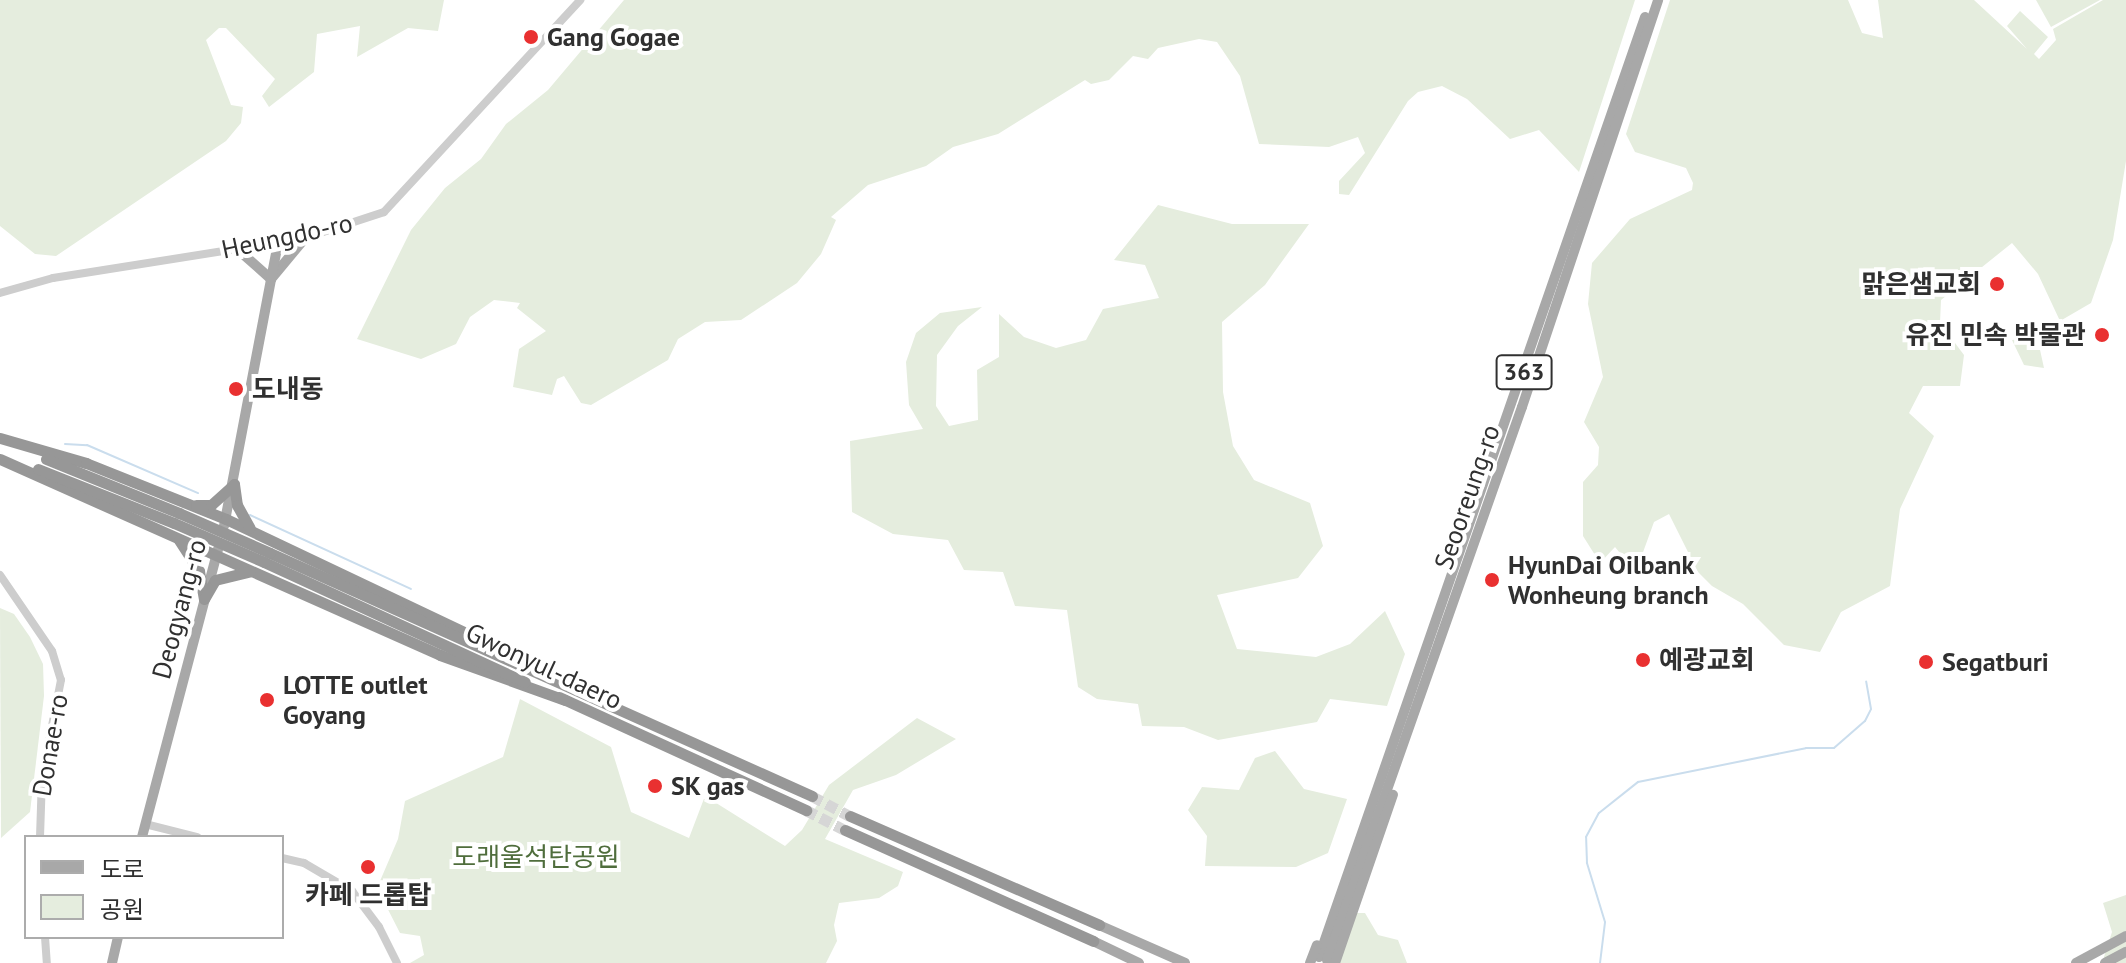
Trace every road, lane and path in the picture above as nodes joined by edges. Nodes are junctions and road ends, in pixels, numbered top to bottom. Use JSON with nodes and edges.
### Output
{"nodes":[{"id":1,"x":580,"y":0,"type":"edge"},
{"id":2,"x":1651,"y":0,"type":"edge"},
{"id":3,"x":1658,"y":0,"type":"edge"},
{"id":4,"x":305,"y":238,"type":"junction"},
{"id":5,"x":278,"y":242,"type":"junction"},
{"id":6,"x":236,"y":248,"type":"junction"},
{"id":7,"x":271,"y":279,"type":"junction"},
{"id":8,"x":0,"y":293,"type":"edge"},
{"id":9,"x":0,"y":439,"type":"edge"},
{"id":10,"x":0,"y":457,"type":"edge"},
{"id":11,"x":234,"y":484,"type":"junction"},
{"id":12,"x":190,"y":505,"type":"junction"},
{"id":13,"x":226,"y":519,"type":"junction"},
{"id":14,"x":175,"y":523,"type":"junction"},
{"id":15,"x":263,"y":538,"type":"junction"},
{"id":16,"x":217,"y":553,"type":"junction"},
{"id":17,"x":267,"y":557,"type":"junction"},
{"id":18,"x":254,"y":571,"type":"junction"},
{"id":19,"x":0,"y":575,"type":"edge"},
{"id":20,"x":204,"y":599,"type":"junction"},
{"id":21,"x":523,"y":665,"type":"junction"},
{"id":22,"x":565,"y":700,"type":"junction"},
{"id":23,"x":812,"y":796,"type":"tunnel mouth"},
{"id":24,"x":806,"y":810,"type":"tunnel mouth"},
{"id":25,"x":850,"y":816,"type":"tunnel mouth"},
{"id":26,"x":145,"y":824,"type":"junction"},
{"id":27,"x":845,"y":830,"type":"tunnel mouth"},
{"id":28,"x":40,"y":835,"type":"edge"},
{"id":29,"x":142,"y":835,"type":"edge"},
{"id":30,"x":189,"y":835,"type":"edge"},
{"id":31,"x":284,"y":858,"type":"edge"},
{"id":32,"x":1099,"y":925,"type":"joint"},
{"id":33,"x":2126,"y":936,"type":"edge"},
{"id":34,"x":45,"y":939,"type":"edge"},
{"id":35,"x":118,"y":939,"type":"edge"},
{"id":36,"x":1093,"y":941,"type":"joint"},
{"id":37,"x":2126,"y":952,"type":"edge"},
{"id":38,"x":1323,"y":961,"type":"edge"},
{"id":39,"x":47,"y":963,"type":"edge"},
{"id":40,"x":112,"y":963,"type":"edge"},
{"id":41,"x":397,"y":963,"type":"edge"},
{"id":42,"x":1139,"y":963,"type":"edge"},
{"id":43,"x":1185,"y":963,"type":"edge"},
{"id":44,"x":2076,"y":963,"type":"edge"},
{"id":45,"x":2105,"y":963,"type":"edge"}],
"edges":[{"from":1,"to":4,"type":"street","name":"Heungdo-ro"},
{"from":2,"to":38,"type":"main road","name":"Seooreung-ro","number":"363"},
{"from":3,"to":38,"type":"main road","name":"Seooreung-ro","number":"363"},
{"from":4,"to":5,"type":"street","name":"Heungdo-ro"},
{"from":4,"to":7,"type":"main road"},
{"from":5,"to":6,"type":"street","name":"Heungdo-ro"},
{"from":5,"to":7,"type":"main road"},
{"from":6,"to":7,"type":"main road"},
{"from":6,"to":8,"type":"street","name":"Heungdo-ro"},
{"from":7,"to":11,"type":"main road","name":"Deogyang-ro"},
{"from":9,"to":12,"type":"highway"},
{"from":9,"to":14,"type":"highway"},
{"from":10,"to":14,"type":"highway"},
{"from":11,"to":12,"type":"highway"},
{"from":11,"to":13,"type":"main road","name":"Deogyang-ro"},
{"from":11,"to":15,"type":"highway"},
{"from":12,"to":13,"type":"highway"},
{"from":12,"to":14,"type":"highway"},
{"from":13,"to":15,"type":"highway"},
{"from":13,"to":16,"type":"main road","name":"Deogyang-ro"},
{"from":14,"to":16,"type":"highway"},
{"from":14,"to":17,"type":"highway","bridge":true},
{"from":14,"to":20,"type":"highway"},
{"from":15,"to":18,"type":"highway"},
{"from":15,"to":21,"type":"highway"},
{"from":16,"to":18,"type":"highway"},
{"from":16,"to":20,"type":"main road","name":"Deogyang-ro"},
{"from":17,"to":21,"type":"highway","name":"Gwonyul-daero"},
{"from":17,"to":22,"type":"highway","name":"Gwonyul-daero"},
{"from":18,"to":20,"type":"highway"},
{"from":18,"to":22,"type":"highway"},
{"from":19,"to":28,"type":"street","name":"Donae-ro"},
{"from":20,"to":26,"type":"main road","name":"Deogyang-ro"},
{"from":21,"to":23,"type":"highway","name":"Gwonyul-daero"},
{"from":22,"to":24,"type":"highway","name":"Gwonyul-daero"},
{"from":25,"to":32,"type":"highway"},
{"from":26,"to":29,"type":"main road","name":"Deogyang-ro"},
{"from":26,"to":30,"type":"street"},
{"from":27,"to":36,"type":"highway"},
{"from":31,"to":41,"type":"street"},
{"from":32,"to":43,"type":"main road"},
{"from":33,"to":44,"type":"main road"},
{"from":34,"to":39,"type":"street"},
{"from":35,"to":40,"type":"main road"},
{"from":36,"to":42,"type":"main road"},
{"from":37,"to":45,"type":"main road"}]}
